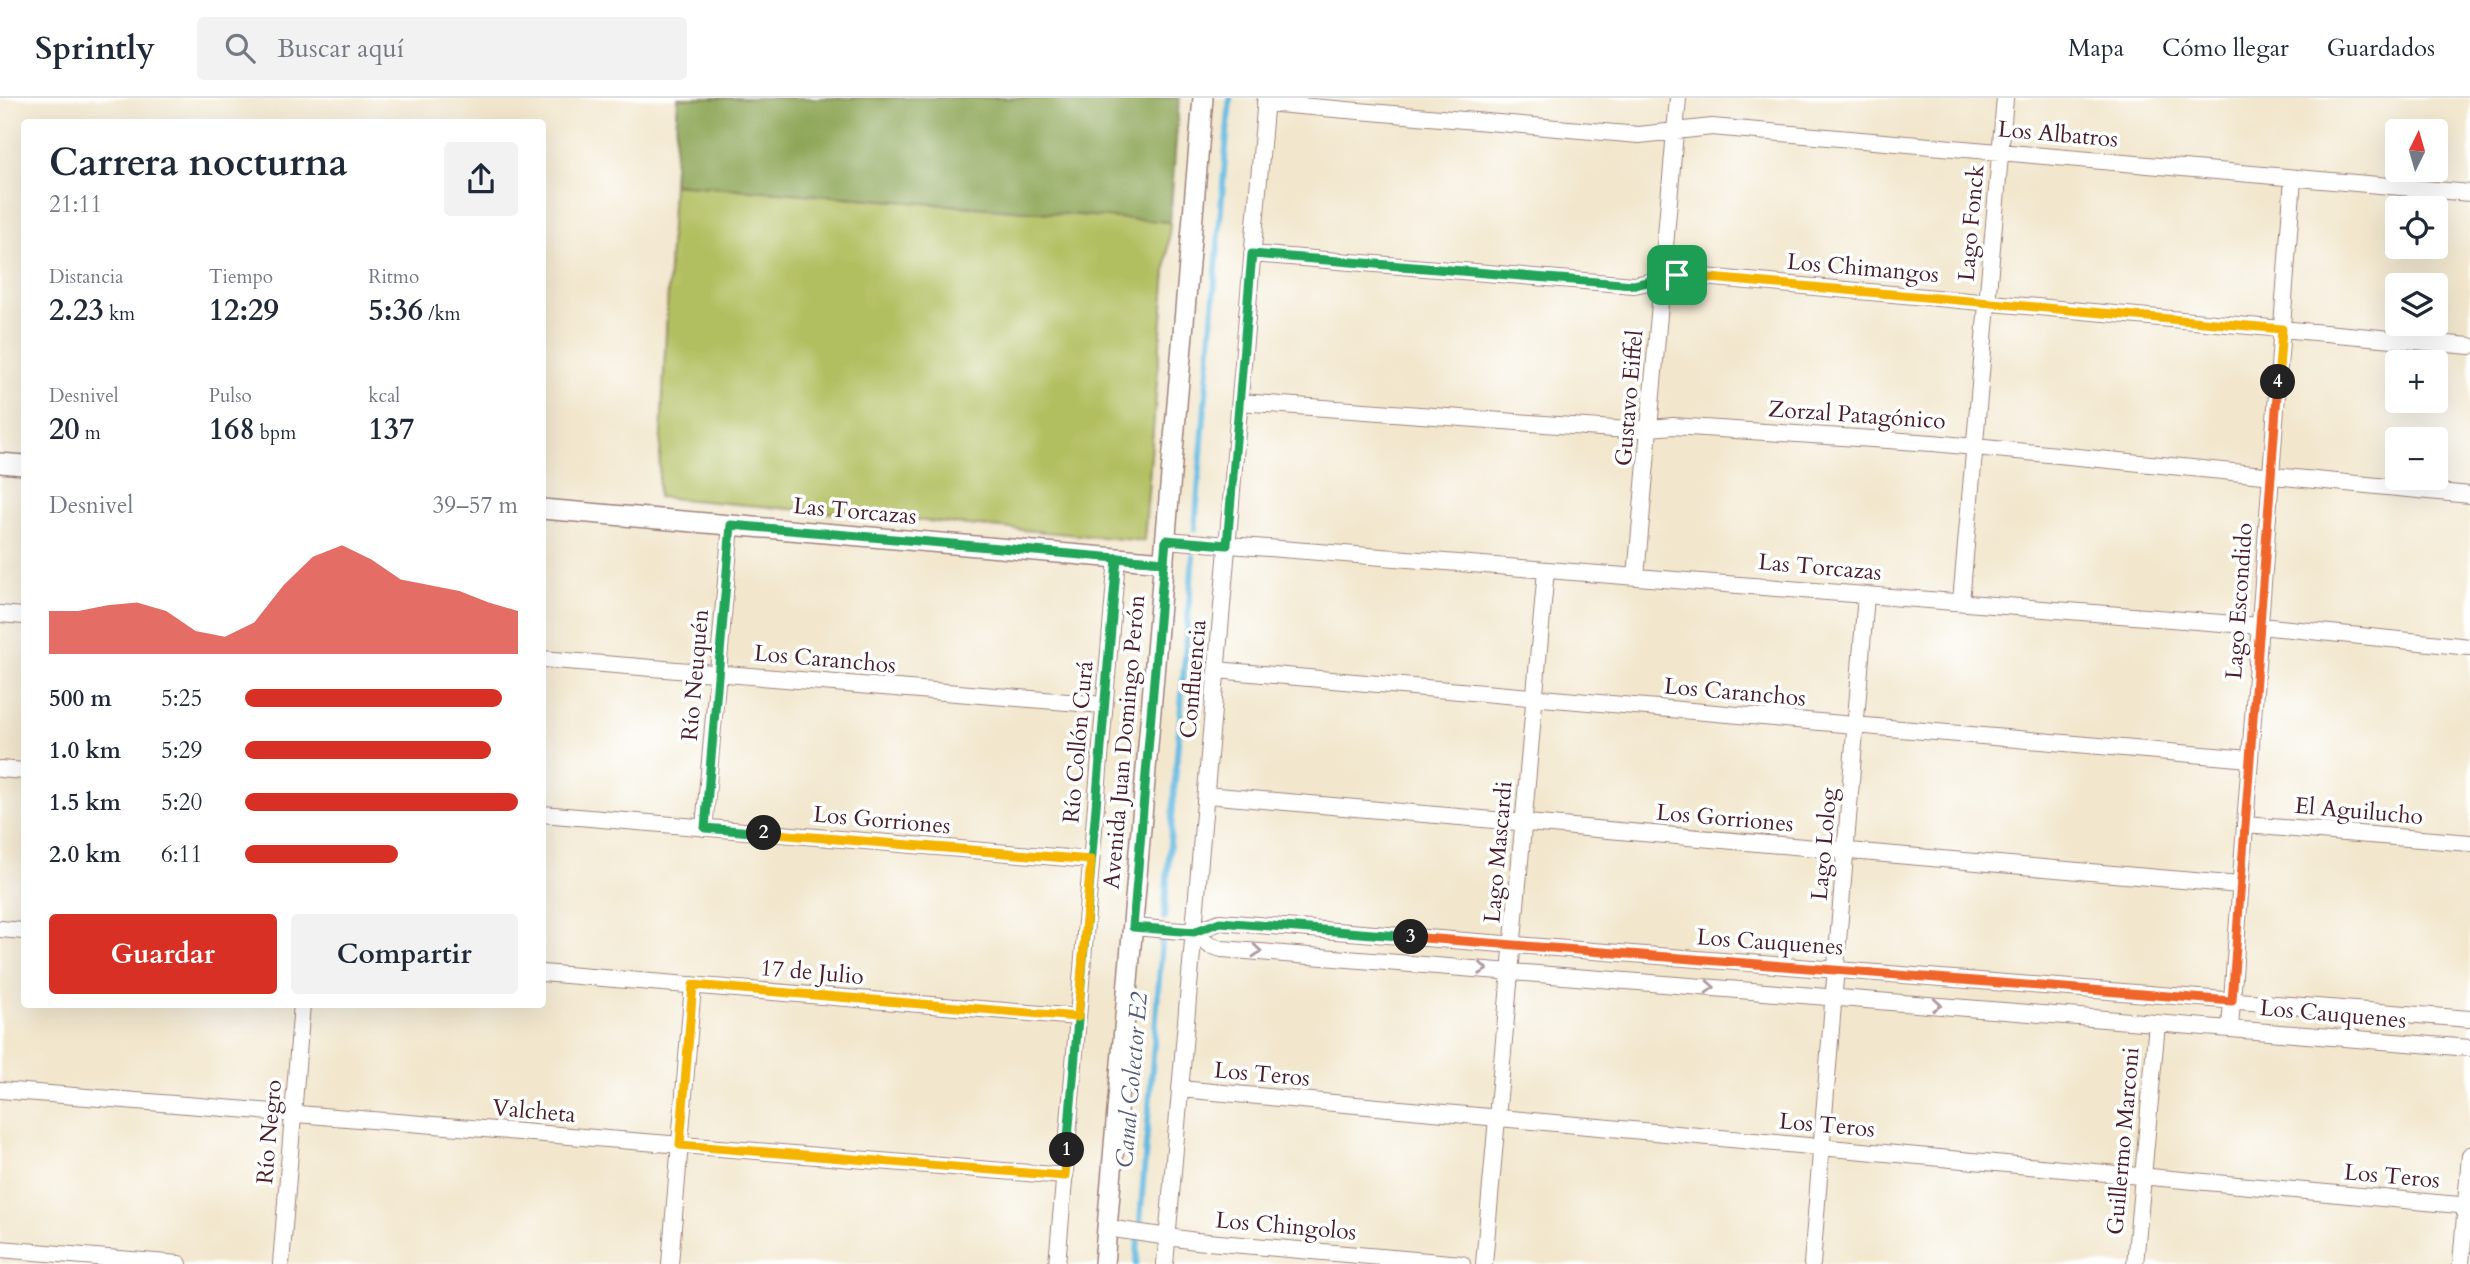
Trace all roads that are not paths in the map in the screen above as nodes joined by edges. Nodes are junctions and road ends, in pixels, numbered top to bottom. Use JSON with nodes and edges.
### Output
{"nodes":[{"id":1,"x":1203,"y":98,"type":"edge"},
{"id":2,"x":1678,"y":98,"type":"edge"},
{"id":3,"x":2005,"y":98,"type":"edge"},
{"id":4,"x":1266,"y":101,"type":"edge"},
{"id":5,"x":1675,"y":132,"type":"junction"},
{"id":6,"x":2000,"y":152,"type":"junction"},
{"id":7,"x":2293,"y":178,"type":"junction"},
{"id":8,"x":2470,"y":193,"type":"edge"},
{"id":9,"x":1252,"y":254,"type":"junction"},
{"id":10,"x":1662,"y":278,"type":"junction"},
{"id":11,"x":1987,"y":302,"type":"junction"},
{"id":12,"x":2282,"y":329,"type":"junction"},
{"id":13,"x":2470,"y":346,"type":"edge"},
{"id":14,"x":1240,"y":402,"type":"junction"},
{"id":15,"x":1649,"y":428,"type":"junction"},
{"id":16,"x":1974,"y":447,"type":"junction"},
{"id":17,"x":0,"y":463,"type":"edge"},
{"id":18,"x":21,"y":465,"type":"edge"},
{"id":19,"x":2271,"y":476,"type":"junction"},
{"id":20,"x":2470,"y":495,"type":"edge"},
{"id":21,"x":546,"y":509,"type":"edge"},
{"id":22,"x":731,"y":525,"type":"junction"},
{"id":23,"x":1166,"y":540,"type":"junction"},
{"id":24,"x":1227,"y":545,"type":"junction"},
{"id":25,"x":1117,"y":558,"type":"junction"},
{"id":26,"x":1164,"y":562,"type":"junction"},
{"id":27,"x":1546,"y":570,"type":"junction"},
{"id":28,"x":1636,"y":577,"type":"junction"},
{"id":29,"x":1866,"y":595,"type":"junction"},
{"id":30,"x":1961,"y":603,"type":"junction"},
{"id":31,"x":0,"y":614,"type":"edge"},
{"id":32,"x":21,"y":616,"type":"edge"},
{"id":33,"x":2260,"y":626,"type":"junction"},
{"id":34,"x":2470,"y":648,"type":"edge"},
{"id":35,"x":546,"y":659,"type":"edge"},
{"id":36,"x":1216,"y":670,"type":"junction"},
{"id":37,"x":718,"y":673,"type":"junction"},
{"id":38,"x":1534,"y":698,"type":"junction"},
{"id":39,"x":1104,"y":705,"type":"junction"},
{"id":40,"x":1856,"y":725,"type":"junction"},
{"id":41,"x":2250,"y":760,"type":"junction"},
{"id":42,"x":0,"y":769,"type":"edge"},
{"id":43,"x":21,"y":771,"type":"edge"},
{"id":44,"x":1206,"y":795,"type":"junction"},
{"id":45,"x":546,"y":814,"type":"edge"},
{"id":46,"x":1523,"y":823,"type":"junction"},
{"id":47,"x":2245,"y":825,"type":"junction"},
{"id":48,"x":705,"y":828,"type":"junction"},
{"id":49,"x":2470,"y":843,"type":"edge"},
{"id":50,"x":1846,"y":851,"type":"junction"},
{"id":51,"x":1091,"y":860,"type":"junction"},
{"id":52,"x":2241,"y":886,"type":"junction"},
{"id":53,"x":1133,"y":927,"type":"junction"},
{"id":54,"x":0,"y":929,"type":"edge"},
{"id":55,"x":21,"y":931,"type":"edge"},
{"id":56,"x":1194,"y":932,"type":"junction"},
{"id":57,"x":1512,"y":945,"type":"junction"},
{"id":58,"x":1836,"y":970,"type":"junction"},
{"id":59,"x":1510,"y":972,"type":"junction"},
{"id":60,"x":546,"y":973,"type":"edge"},
{"id":61,"x":693,"y":985,"type":"junction"},
{"id":62,"x":1834,"y":997,"type":"junction"},
{"id":63,"x":2232,"y":1001,"type":"junction"},
{"id":64,"x":303,"y":1008,"type":"edge"},
{"id":65,"x":1078,"y":1017,"type":"junction"},
{"id":66,"x":2470,"y":1019,"type":"edge"},
{"id":67,"x":2157,"y":1023,"type":"junction"},
{"id":68,"x":2230,"y":1028,"type":"junction"},
{"id":69,"x":2470,"y":1048,"type":"edge"},
{"id":70,"x":1180,"y":1089,"type":"junction"},
{"id":71,"x":0,"y":1090,"type":"edge"},
{"id":72,"x":294,"y":1114,"type":"junction"},
{"id":73,"x":1497,"y":1118,"type":"junction"},
{"id":74,"x":680,"y":1145,"type":"junction"},
{"id":75,"x":1822,"y":1147,"type":"junction"},
{"id":76,"x":2470,"y":1155,"type":"edge"},
{"id":77,"x":1065,"y":1176,"type":"junction"},
{"id":78,"x":2143,"y":1176,"type":"junction"},
{"id":79,"x":2468,"y":1206,"type":"edge"},
{"id":80,"x":1107,"y":1228,"type":"junction"},
{"id":81,"x":1168,"y":1236,"type":"junction"},
{"id":82,"x":0,"y":1249,"type":"edge"},
{"id":83,"x":179,"y":1264,"type":"edge"},
{"id":84,"x":281,"y":1264,"type":"edge"},
{"id":85,"x":670,"y":1264,"type":"edge"},
{"id":86,"x":1057,"y":1264,"type":"edge"},
{"id":87,"x":1104,"y":1264,"type":"edge"},
{"id":88,"x":1165,"y":1264,"type":"edge"},
{"id":89,"x":1462,"y":1264,"type":"edge"},
{"id":90,"x":1484,"y":1264,"type":"edge"},
{"id":91,"x":1812,"y":1264,"type":"edge"},
{"id":92,"x":2135,"y":1264,"type":"edge"},
{"id":93,"x":2461,"y":1264,"type":"edge"}],
"edges":[{"from":1,"to":23,"type":"street","name":"Avenida Juan Domingo Perón"},
{"from":2,"to":5,"type":"street","name":"Gustavo Eiffel"},
{"from":3,"to":6,"type":"street","name":"Lago Fonck"},
{"from":4,"to":5,"type":"street","name":"Los Albatros"},
{"from":4,"to":9,"type":"street","name":"Confluencia"},
{"from":5,"to":6,"type":"street","name":"Los Albatros"},
{"from":5,"to":10,"type":"street","name":"Gustavo Eiffel"},
{"from":6,"to":7,"type":"street","name":"Los Albatros"},
{"from":6,"to":11,"type":"street","name":"Lago Fonck"},
{"from":7,"to":8,"type":"street","name":"Los Albatros"},
{"from":7,"to":12,"type":"street","name":"Lago Escondido"},
{"from":9,"to":10,"type":"street","name":"Los Chimangos"},
{"from":9,"to":14,"type":"street","name":"Confluencia"},
{"from":10,"to":11,"type":"street","name":"Los Chimangos"},
{"from":10,"to":15,"type":"street","name":"Gustavo Eiffel"},
{"from":11,"to":12,"type":"street","name":"Los Chimangos"},
{"from":11,"to":16,"type":"street","name":"Lago Fonck"},
{"from":12,"to":13,"type":"street","name":"Los Chimangos"},
{"from":12,"to":19,"type":"street","name":"Lago Escondido"},
{"from":14,"to":15,"type":"street","name":"Zorzal Patagónico"},
{"from":14,"to":24,"type":"street","name":"Confluencia"},
{"from":15,"to":16,"type":"street","name":"Zorzal Patagónico"},
{"from":15,"to":28,"type":"street","name":"Gustavo Eiffel"},
{"from":16,"to":19,"type":"street","name":"Zorzal Patagónico"},
{"from":16,"to":30,"type":"street","name":"Lago Fonck"},
{"from":17,"to":18,"type":"street"},
{"from":19,"to":20,"type":"street","name":"Zorzal Patagónico"},
{"from":19,"to":33,"type":"street","name":"Lago Escondido"},
{"from":21,"to":22,"type":"street","name":"Las Torcazas"},
{"from":22,"to":25,"type":"street","name":"Las Torcazas"},
{"from":22,"to":37,"type":"street","name":"Río Neuquén"},
{"from":23,"to":24,"type":"street","name":"Las Torcazas"},
{"from":23,"to":26,"type":"street","name":"Avenida Juan Domingo Perón"},
{"from":24,"to":27,"type":"street","name":"Las Torcazas"},
{"from":24,"to":36,"type":"street","name":"Confluencia"},
{"from":25,"to":26,"type":"street","name":"Las Torcazas"},
{"from":25,"to":39,"type":"street","name":"Río Collón Curá"},
{"from":26,"to":53,"type":"street","name":"Avenida Juan Domingo Perón"},
{"from":27,"to":28,"type":"street","name":"Las Torcazas"},
{"from":27,"to":38,"type":"street","name":"Lago Mascardi"},
{"from":28,"to":29,"type":"street","name":"Las Torcazas"},
{"from":29,"to":30,"type":"street","name":"Las Torcazas"},
{"from":29,"to":40,"type":"street","name":"Lago Lolog"},
{"from":30,"to":33,"type":"street","name":"Las Torcazas"},
{"from":31,"to":32,"type":"street"},
{"from":33,"to":34,"type":"street","name":"Las Torcazas"},
{"from":33,"to":41,"type":"street","name":"Lago Escondido"},
{"from":35,"to":37,"type":"street","name":"Los Caranchos"},
{"from":36,"to":38,"type":"street","name":"Los Caranchos"},
{"from":36,"to":44,"type":"street","name":"Confluencia"},
{"from":37,"to":39,"type":"street","name":"Los Caranchos"},
{"from":37,"to":48,"type":"street","name":"Río Neuquén"},
{"from":38,"to":40,"type":"street","name":"Los Caranchos"},
{"from":38,"to":46,"type":"street","name":"Lago Mascardi"},
{"from":39,"to":51,"type":"street","name":"Río Collón Curá"},
{"from":40,"to":41,"type":"street","name":"Los Caranchos"},
{"from":40,"to":50,"type":"street","name":"Lago Lolog"},
{"from":41,"to":47,"type":"street","name":"Lago Escondido"},
{"from":42,"to":43,"type":"street"},
{"from":44,"to":46,"type":"street","name":"Los Gorriones"},
{"from":44,"to":56,"type":"street","name":"Confluencia"},
{"from":45,"to":48,"type":"street","name":"Los Gorriones"},
{"from":46,"to":50,"type":"street","name":"Los Gorriones"},
{"from":46,"to":57,"type":"street","name":"Lago Mascardi"},
{"from":47,"to":49,"type":"street","name":"El Aguilucho"},
{"from":47,"to":52,"type":"street","name":"Lago Escondido"},
{"from":48,"to":51,"type":"street","name":"Los Gorriones"},
{"from":50,"to":52,"type":"street","name":"Los Gorriones"},
{"from":50,"to":58,"type":"street","name":"Lago Lolog"},
{"from":51,"to":65,"type":"street","name":"Río Collón Curá"},
{"from":52,"to":63,"type":"street","name":"Lago Escondido"},
{"from":53,"to":56,"type":"street","name":"Los Cauquenes"},
{"from":53,"to":80,"type":"street","name":"Avenida Juan Domingo Perón"},
{"from":54,"to":55,"type":"street"},
{"from":56,"to":57,"type":"street","name":"Los Cauquenes"},
{"from":56,"to":59,"type":"street","name":"Los Cauquenes","one_way":true},
{"from":56,"to":70,"type":"street","name":"Confluencia"},
{"from":57,"to":58,"type":"street","name":"Los Cauquenes"},
{"from":57,"to":59,"type":"street","name":"Lago Mascardi"},
{"from":58,"to":62,"type":"street","name":"Lago Lolog"},
{"from":58,"to":63,"type":"street","name":"Los Cauquenes"},
{"from":59,"to":62,"type":"street","name":"Los Cauquenes","one_way":true},
{"from":59,"to":73,"type":"street","name":"Lago Mascardi"},
{"from":60,"to":61,"type":"street","name":"17 de Julio"},
{"from":61,"to":65,"type":"street","name":"17 de Julio"},
{"from":61,"to":74,"type":"street"},
{"from":62,"to":67,"type":"street","name":"Los Cauquenes","one_way":true},
{"from":62,"to":75,"type":"street","name":"Lago Lolog"},
{"from":63,"to":66,"type":"street","name":"Los Cauquenes"},
{"from":63,"to":68,"type":"street","name":"Lago Escondido"},
{"from":64,"to":72,"type":"street","name":"Río Negro"},
{"from":65,"to":77,"type":"street","name":"Río Collón Curá"},
{"from":67,"to":68,"type":"street","name":"Los Cauquenes"},
{"from":67,"to":78,"type":"street","name":"Guillermo Marconi"},
{"from":68,"to":69,"type":"street","name":"Los Cauquenes"},
{"from":70,"to":73,"type":"street","name":"Los Teros"},
{"from":70,"to":81,"type":"street","name":"Confluencia"},
{"from":71,"to":72,"type":"street","name":"Valcheta"},
{"from":72,"to":74,"type":"street","name":"Valcheta"},
{"from":72,"to":84,"type":"street","name":"Río Negro"},
{"from":73,"to":75,"type":"street","name":"Los Teros"},
{"from":73,"to":90,"type":"street","name":"Lago Mascardi"},
{"from":74,"to":77,"type":"street","name":"Valcheta"},
{"from":74,"to":85,"type":"street"},
{"from":75,"to":78,"type":"street","name":"Los Teros"},
{"from":75,"to":91,"type":"street","name":"Lago Lolog"},
{"from":76,"to":79,"type":"street"},
{"from":77,"to":86,"type":"street","name":"Río Collón Curá"},
{"from":78,"to":79,"type":"street","name":"Los Teros"},
{"from":78,"to":92,"type":"street","name":"Guillermo Marconi"},
{"from":79,"to":93,"type":"street"},
{"from":80,"to":81,"type":"street","name":"Los Chingolos"},
{"from":80,"to":87,"type":"street","name":"Avenida Juan Domingo Perón"},
{"from":81,"to":88,"type":"street","name":"Confluencia"},
{"from":81,"to":89,"type":"street","name":"Los Chingolos"},
{"from":82,"to":83,"type":"street"}]}
